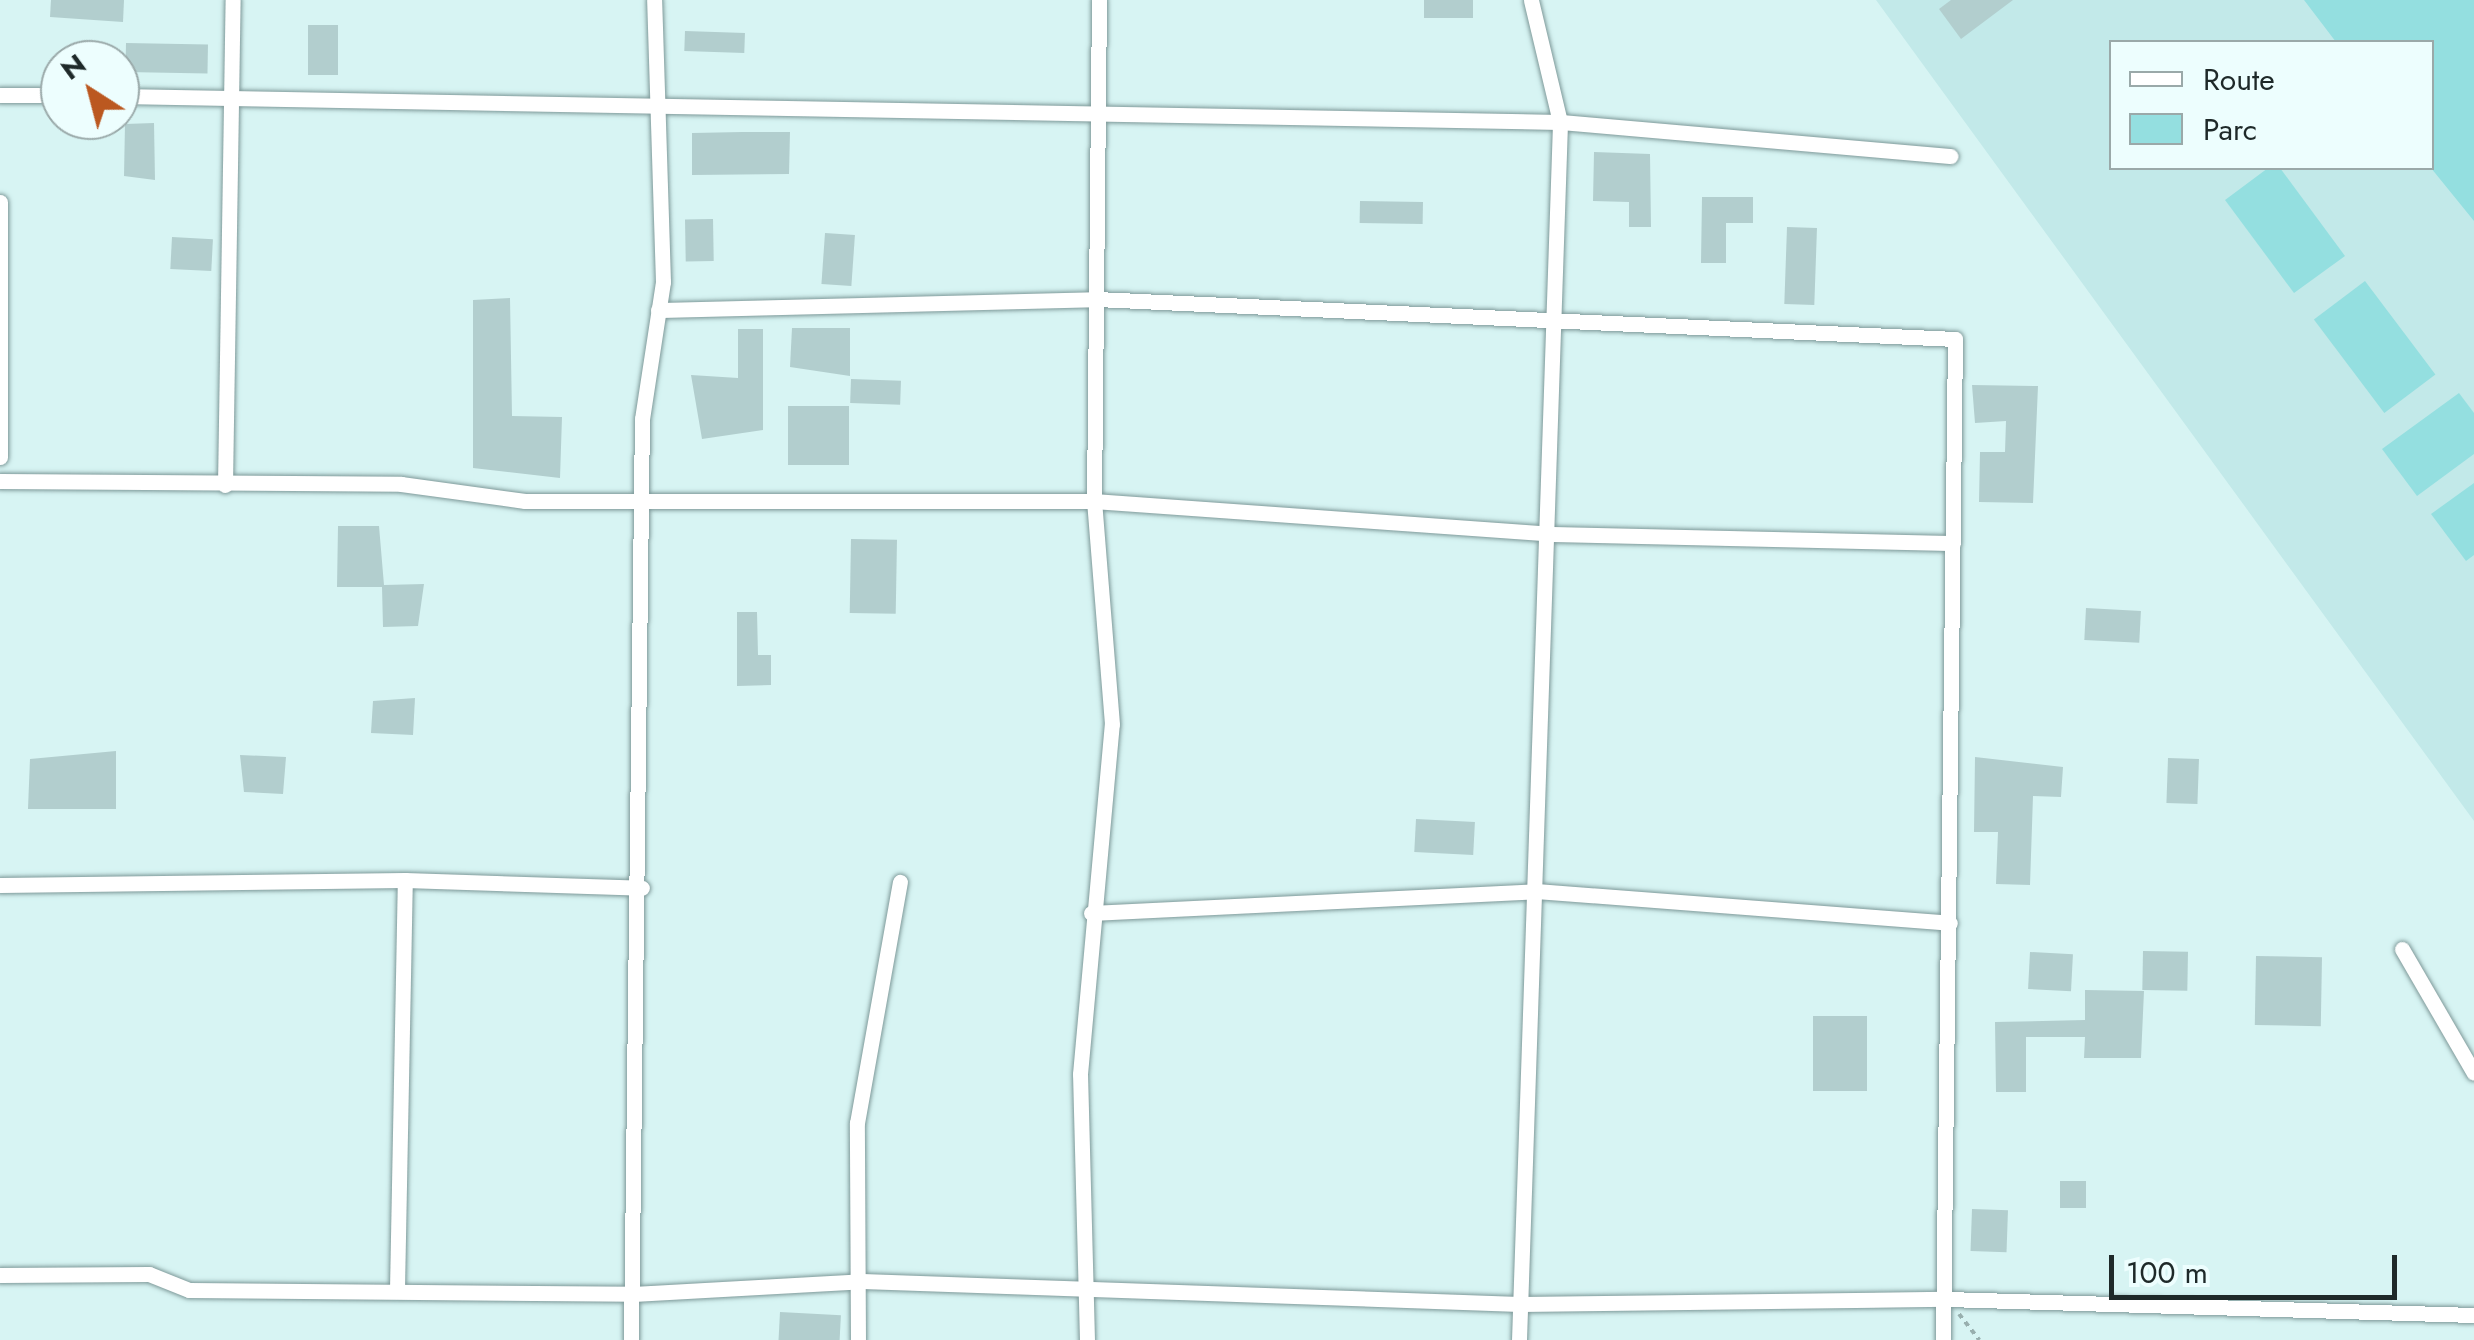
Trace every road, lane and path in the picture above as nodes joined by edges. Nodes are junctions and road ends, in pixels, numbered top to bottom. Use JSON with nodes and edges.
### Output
{"nodes":[{"id":1,"x":233,"y":0,"type":"edge"},
{"id":2,"x":654,"y":0,"type":"edge"},
{"id":3,"x":1099,"y":0,"type":"edge"},
{"id":4,"x":1532,"y":0,"type":"edge"},
{"id":5,"x":0,"y":95,"type":"edge"},
{"id":6,"x":40,"y":96,"type":"edge"},
{"id":7,"x":140,"y":96,"type":"edge"},
{"id":8,"x":231,"y":96,"type":"junction"},
{"id":9,"x":658,"y":104,"type":"junction"},
{"id":10,"x":1098,"y":119,"type":"junction"},
{"id":11,"x":1560,"y":122,"type":"junction"},
{"id":12,"x":1951,"y":156,"type":"dead end"},
{"id":13,"x":0,"y":202,"type":"edge"},
{"id":14,"x":1096,"y":299,"type":"junction"},
{"id":15,"x":658,"y":310,"type":"junction"},
{"id":16,"x":1555,"y":316,"type":"junction"},
{"id":17,"x":0,"y":457,"type":"edge"},
{"id":18,"x":0,"y":481,"type":"edge"},
{"id":19,"x":225,"y":485,"type":"junction"},
{"id":20,"x":647,"y":496,"type":"junction"},
{"id":21,"x":1094,"y":501,"type":"junction"},
{"id":22,"x":1548,"y":534,"type":"junction"},
{"id":23,"x":1953,"y":542,"type":"junction"},
{"id":24,"x":405,"y":880,"type":"junction"},
{"id":25,"x":900,"y":882,"type":"dead end"},
{"id":26,"x":0,"y":885,"type":"edge"},
{"id":27,"x":642,"y":888,"type":"junction"},
{"id":28,"x":1536,"y":891,"type":"junction"},
{"id":29,"x":1090,"y":913,"type":"junction"},
{"id":30,"x":1950,"y":923,"type":"junction"},
{"id":31,"x":2402,"y":949,"type":"dead end"},
{"id":32,"x":2474,"y":1073,"type":"edge"},
{"id":33,"x":0,"y":1275,"type":"edge"},
{"id":34,"x":862,"y":1281,"type":"junction"},
{"id":35,"x":397,"y":1289,"type":"junction"},
{"id":36,"x":1087,"y":1291,"type":"junction"},
{"id":37,"x":633,"y":1294,"type":"junction"},
{"id":38,"x":1947,"y":1299,"type":"junction"},
{"id":39,"x":1520,"y":1304,"type":"junction"},
{"id":40,"x":2474,"y":1315,"type":"edge"},
{"id":41,"x":631,"y":1340,"type":"edge"},
{"id":42,"x":858,"y":1340,"type":"edge"},
{"id":43,"x":1086,"y":1340,"type":"edge"},
{"id":44,"x":1519,"y":1340,"type":"edge"},
{"id":45,"x":1943,"y":1340,"type":"edge"},
{"id":46,"x":1979,"y":1340,"type":"edge"}],
"edges":[{"from":1,"to":8,"type":"street"},
{"from":2,"to":9,"type":"street"},
{"from":3,"to":10,"type":"street"},
{"from":4,"to":11,"type":"street"},
{"from":5,"to":6,"type":"street"},
{"from":7,"to":8,"type":"street"},
{"from":8,"to":9,"type":"street"},
{"from":8,"to":19,"type":"street"},
{"from":9,"to":10,"type":"street"},
{"from":9,"to":15,"type":"street"},
{"from":10,"to":11,"type":"street"},
{"from":10,"to":14,"type":"street"},
{"from":11,"to":12,"type":"street"},
{"from":11,"to":16,"type":"street"},
{"from":13,"to":17,"type":"street"},
{"from":14,"to":15,"type":"street"},
{"from":14,"to":16,"type":"street"},
{"from":14,"to":21,"type":"street"},
{"from":15,"to":20,"type":"street"},
{"from":16,"to":22,"type":"street"},
{"from":16,"to":23,"type":"street"},
{"from":18,"to":19,"type":"street"},
{"from":19,"to":20,"type":"street"},
{"from":20,"to":21,"type":"street"},
{"from":20,"to":27,"type":"street"},
{"from":21,"to":22,"type":"street"},
{"from":21,"to":29,"type":"street"},
{"from":22,"to":23,"type":"street"},
{"from":22,"to":28,"type":"street"},
{"from":23,"to":30,"type":"street"},
{"from":24,"to":26,"type":"street"},
{"from":24,"to":27,"type":"street"},
{"from":24,"to":35,"type":"street"},
{"from":25,"to":34,"type":"street"},
{"from":27,"to":37,"type":"street"},
{"from":28,"to":29,"type":"street"},
{"from":28,"to":30,"type":"street"},
{"from":28,"to":39,"type":"street"},
{"from":29,"to":36,"type":"street"},
{"from":30,"to":38,"type":"street"},
{"from":31,"to":32,"type":"street"},
{"from":33,"to":35,"type":"street"},
{"from":34,"to":36,"type":"street"},
{"from":34,"to":37,"type":"street"},
{"from":34,"to":42,"type":"street"},
{"from":35,"to":37,"type":"street"},
{"from":36,"to":39,"type":"street"},
{"from":36,"to":43,"type":"street"},
{"from":37,"to":41,"type":"street"},
{"from":38,"to":39,"type":"street"},
{"from":38,"to":40,"type":"street"},
{"from":38,"to":45,"type":"street"},
{"from":38,"to":46,"type":"path"},
{"from":39,"to":44,"type":"street"}]}
